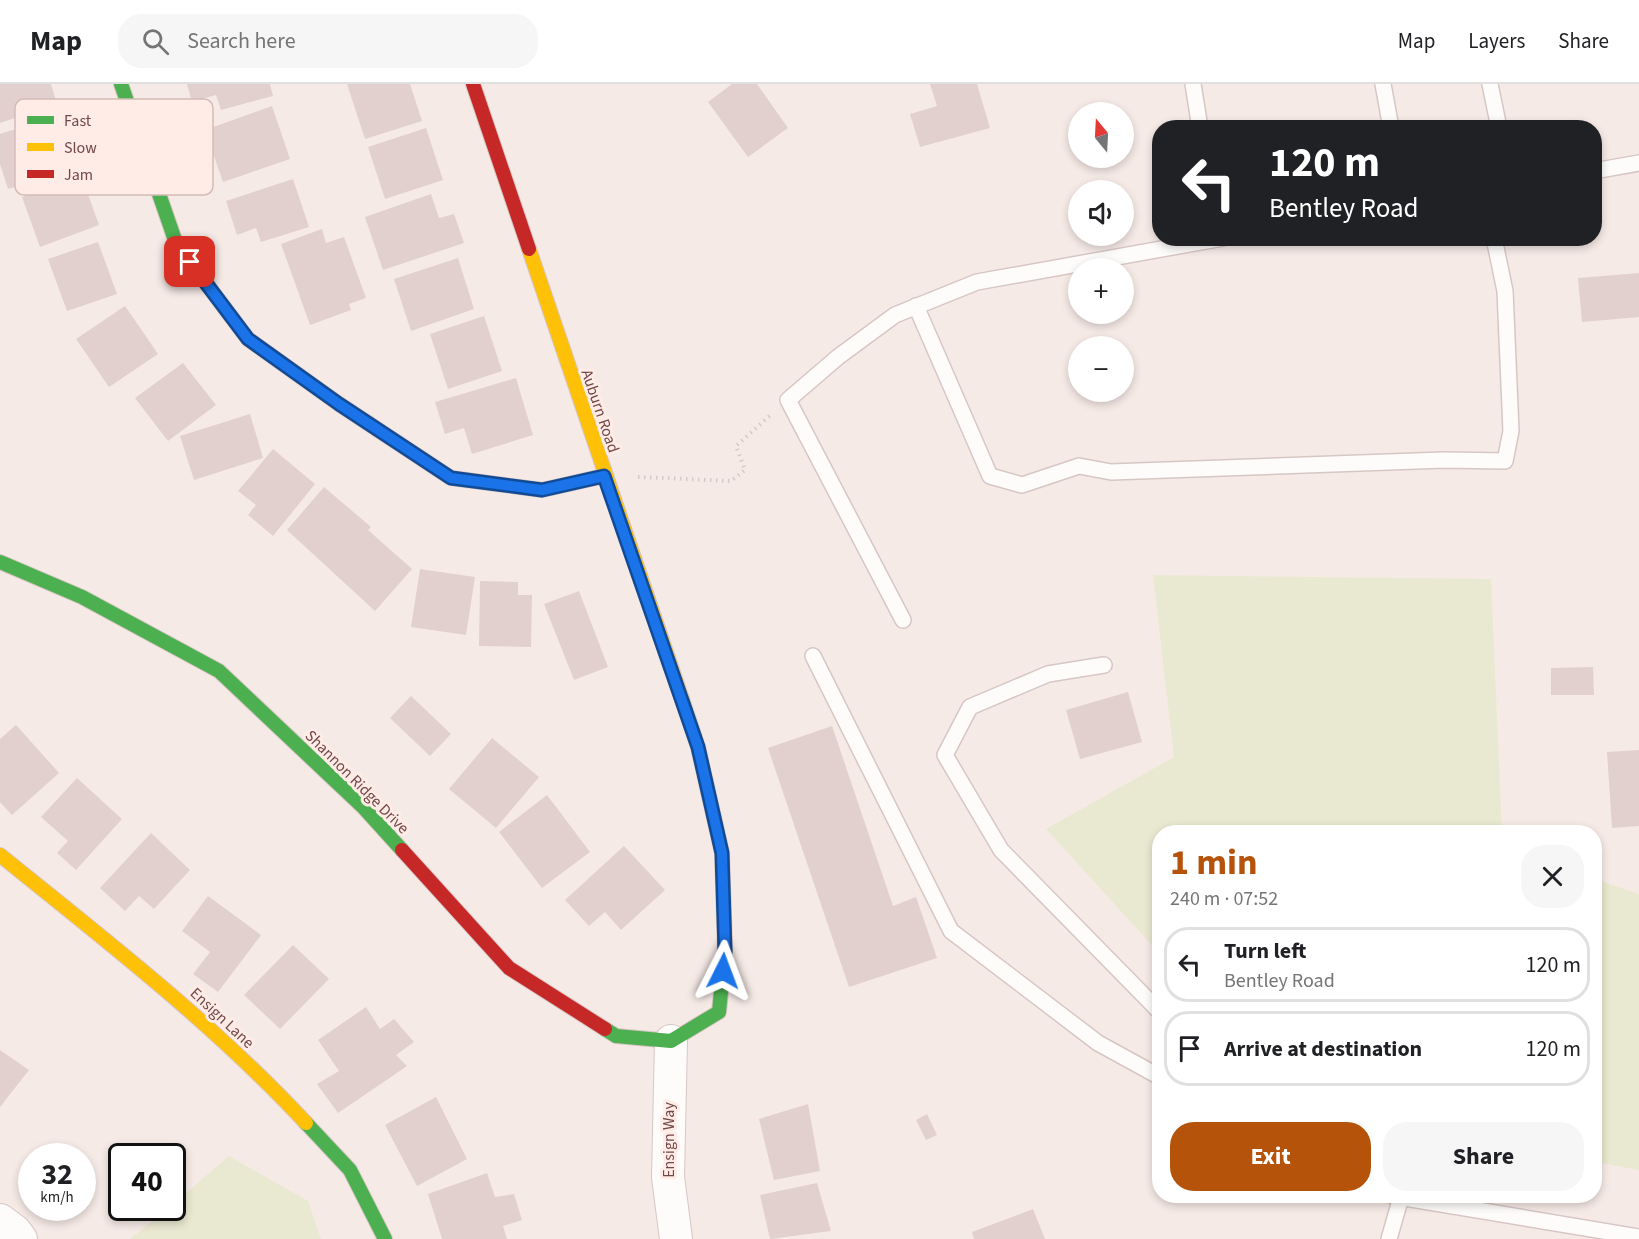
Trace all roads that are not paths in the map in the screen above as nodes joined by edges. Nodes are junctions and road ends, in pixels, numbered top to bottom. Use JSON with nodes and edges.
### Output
{"nodes":[{"id":1,"x":121,"y":84,"type":"edge"},
{"id":2,"x":473,"y":84,"type":"edge"},
{"id":3,"x":1193,"y":84,"type":"edge"},
{"id":4,"x":1383,"y":84,"type":"edge"},
{"id":5,"x":1490,"y":84,"type":"edge"},
{"id":6,"x":126,"y":99,"type":"edge"},
{"id":7,"x":1199,"y":120,"type":"edge"},
{"id":8,"x":1390,"y":120,"type":"edge"},
{"id":9,"x":1497,"y":120,"type":"edge"},
{"id":10,"x":1639,"y":163,"type":"edge"},
{"id":11,"x":1602,"y":170,"type":"edge"},
{"id":12,"x":159,"y":195,"type":"edge"},
{"id":13,"x":1180,"y":246,"type":"edge"},
{"id":14,"x":1496,"y":246,"type":"edge"},
{"id":15,"x":916,"y":306,"type":"junction"},
{"id":16,"x":604,"y":476,"type":"junction"},
{"id":17,"x":0,"y":562,"type":"edge"},
{"id":18,"x":903,"y":620,"type":"dead end"},
{"id":19,"x":813,"y":656,"type":"dead end"},
{"id":20,"x":1104,"y":665,"type":"dead end"},
{"id":21,"x":0,"y":855,"type":"edge"},
{"id":22,"x":1152,"y":1004,"type":"edge"},
{"id":23,"x":671,"y":1041,"type":"junction"},
{"id":24,"x":1152,"y":1073,"type":"edge"},
{"id":25,"x":1396,"y":1203,"type":"edge"},
{"id":26,"x":1438,"y":1203,"type":"edge"},
{"id":27,"x":0,"y":1220,"type":"edge"},
{"id":28,"x":1639,"y":1237,"type":"edge"},
{"id":29,"x":21,"y":1239,"type":"edge"},
{"id":30,"x":386,"y":1239,"type":"edge"},
{"id":31,"x":676,"y":1239,"type":"edge"},
{"id":32,"x":1389,"y":1239,"type":"edge"}],
"edges":[{"from":1,"to":6,"type":"street"},
{"from":2,"to":16,"type":"street","name":"Auburn Road"},
{"from":3,"to":7,"type":"lane"},
{"from":4,"to":8,"type":"lane"},
{"from":5,"to":9,"type":"lane"},
{"from":10,"to":11,"type":"lane"},
{"from":12,"to":16,"type":"street"},
{"from":13,"to":15,"type":"lane"},
{"from":14,"to":15,"type":"lane"},
{"from":15,"to":18,"type":"lane"},
{"from":16,"to":23,"type":"street","name":"Auburn Road"},
{"from":17,"to":23,"type":"street","name":"Shannon Ridge Drive"},
{"from":19,"to":24,"type":"lane"},
{"from":20,"to":22,"type":"lane"},
{"from":21,"to":30,"type":"street","name":"Ensign Lane"},
{"from":23,"to":31,"type":"street","name":"Ensign Way"},
{"from":25,"to":32,"type":"lane"},
{"from":26,"to":28,"type":"lane"},
{"from":27,"to":29,"type":"street"}]}
